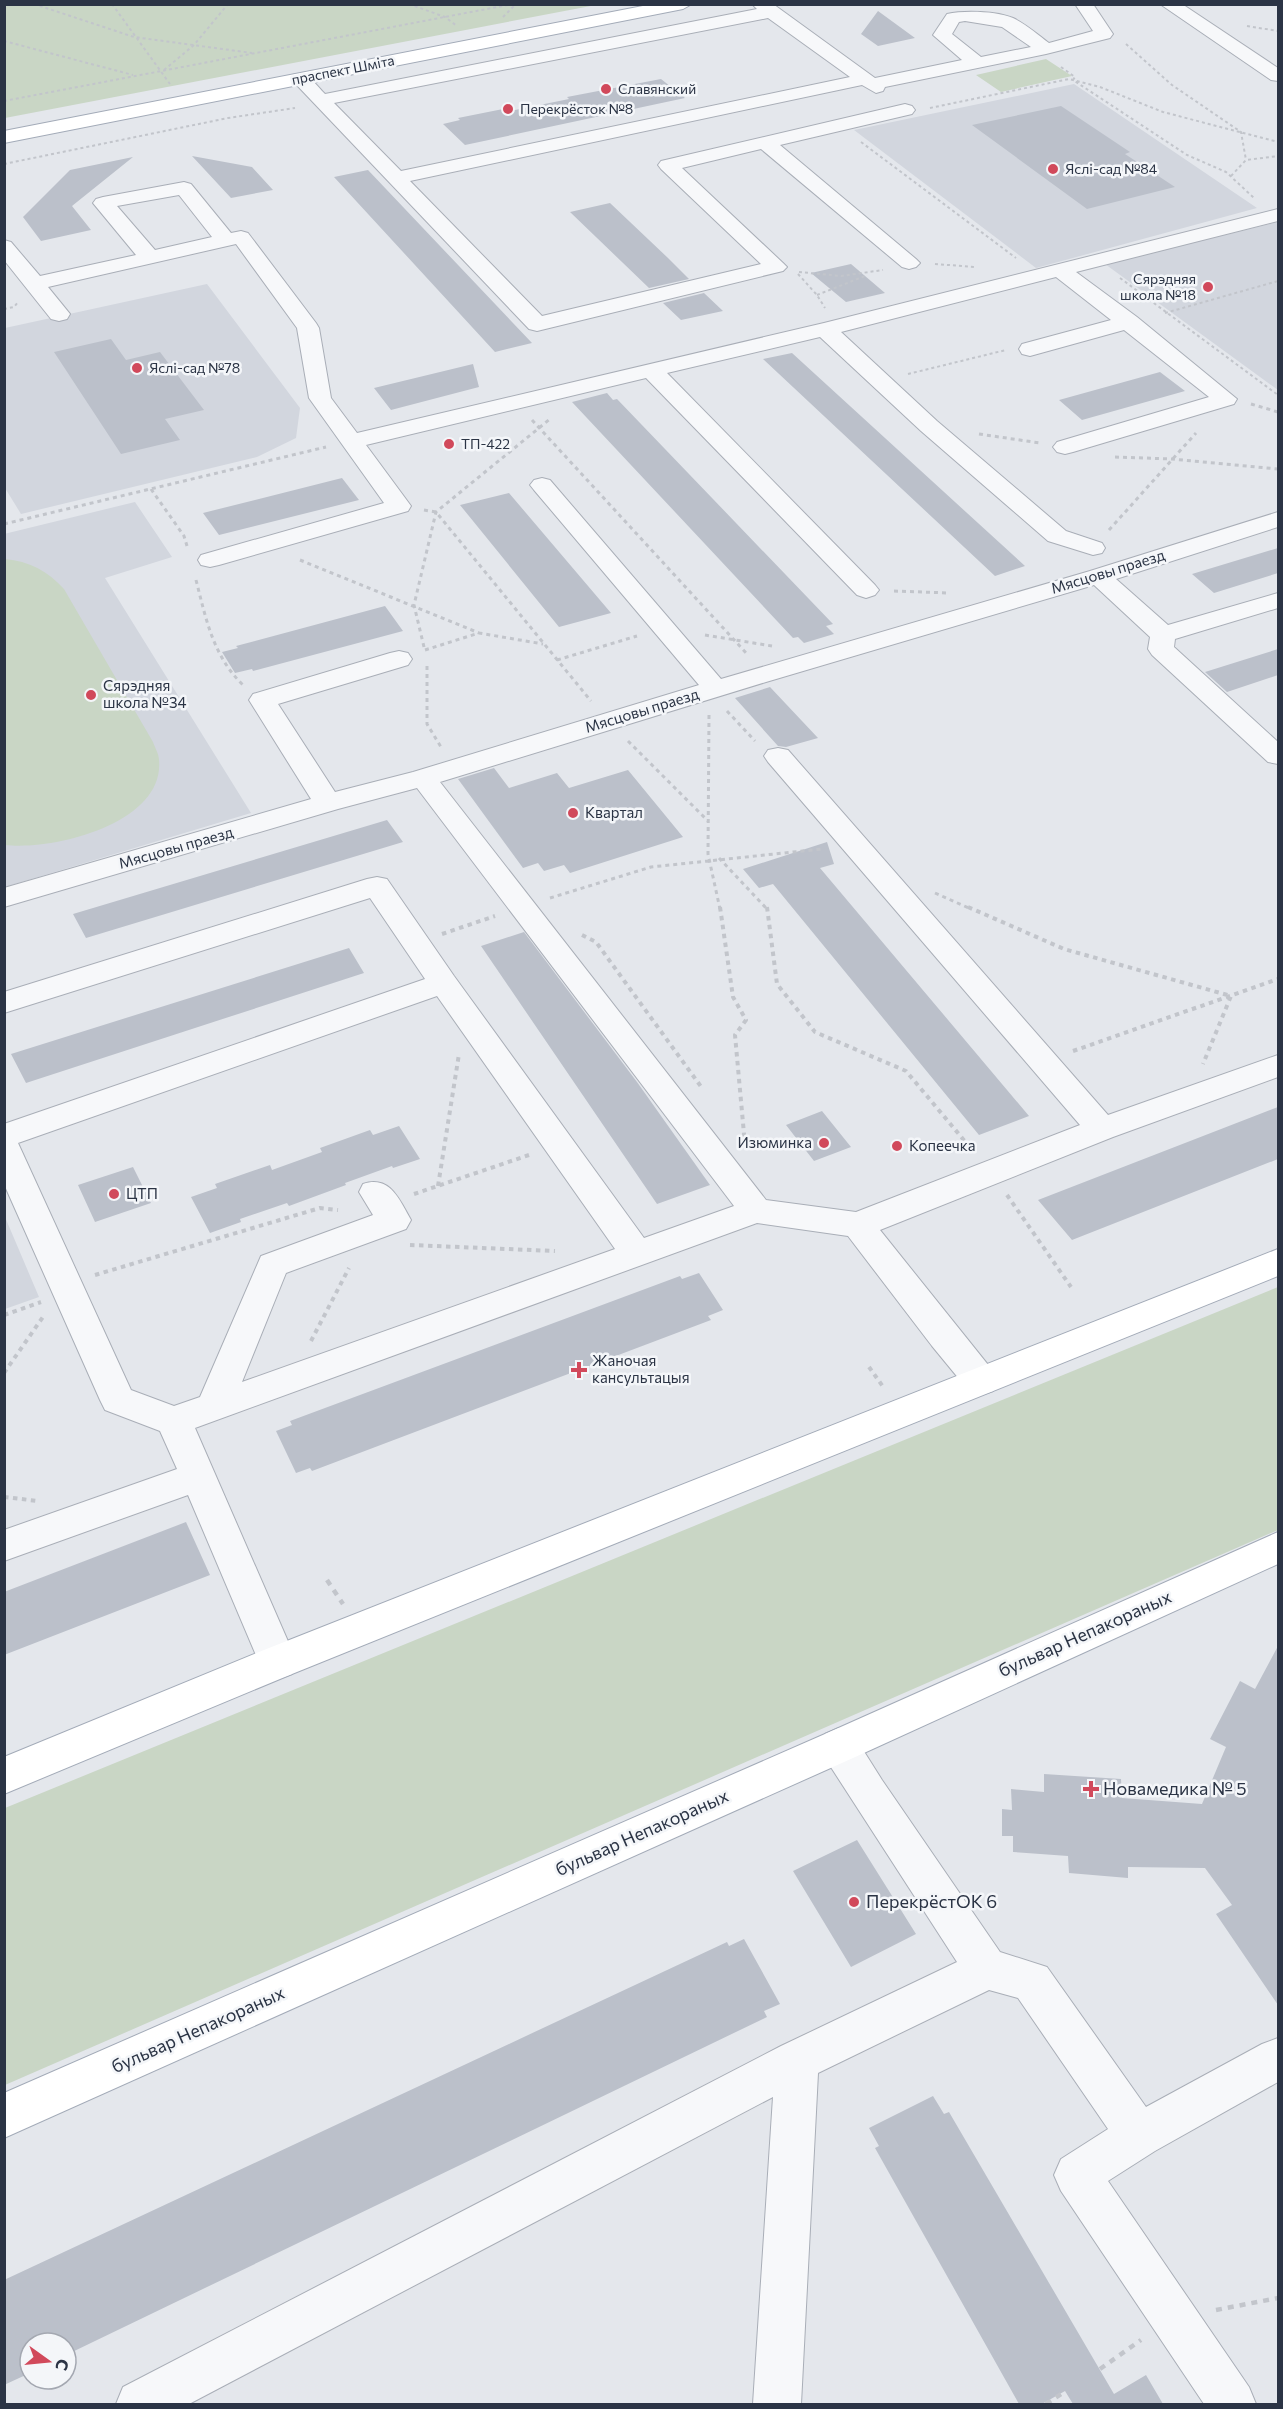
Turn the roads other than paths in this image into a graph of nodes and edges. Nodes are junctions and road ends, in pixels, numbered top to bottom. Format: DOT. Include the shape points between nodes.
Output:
graph roads {
  1 [pos="682,4"];
  2 [pos="1084,4"];
  3 [pos="1204,7"];
  4 [pos="766,8"];
  5 [pos="1175,8"];
  6 [pos="1042,50"];
  7 [pos="977,63"];
  8 [pos="1278,76"];
  9 [pos="300,79"];
  10 [pos="870,82"];
  11 [pos="321,100"];
  12 [pos="4,137"];
  13 [pos="766,143"];
  14 [pos="398,178"];
  15 [pos="1276,216"];
  16 [pos="226,241"];
  17 [pos="4,246"];
  18 [pos="150,258"];
  19 [pos="909,263"];
  20 [pos="1048,272"];
  21 [pos="34,284"];
  22 [pos="59,314"];
  23 [pos="1129,322"];
  24 [pos="830,328"];
  25 [pos="1030,349"];
  26 [pos="651,370"];
  27 [pos="353,441"];
  28 [pos="1065,447"];
  29 [pos="542,485"];
  30 [pos="1278,519"];
  31 [pos="1093,548"];
  32 [pos="203,570"];
  33 [pos="1099,576"];
  34 [pos="866,590"];
  35 [pos="1278,600"];
  36 [pos="1163,635"];
  37 [pos="399,659"];
  38 [pos="712,689"];
  39 [pos="778,756"];
  40 [pos="1278,756"];
  41 [pos="423,778"];
  42 [pos="328,803"];
  43 [pos="4,898"];
  44 [pos="443,983"];
  45 [pos="4,1004"];
  46 [pos="1278,1065"];
  47 [pos="1102,1129"];
  48 [pos="4,1136"];
  49 [pos="4,1147"];
  50 [pos="380,1198"];
  51 [pos="756,1211"];
  52 [pos="858,1225"];
  53 [pos="637,1254"];
  54 [pos="1278,1262"];
  55 [pos="981,1381"];
  56 [pos="214,1406"];
  57 [pos="174,1421"];
  58 [pos="198,1476"];
  59 [pos="4,1546"];
  60 [pos="1278,1547"];
  61 [pos="278,1662"];
  62 [pos="839,1746"];
  63 [pos="4,1776"];
  64 [pos="987,1969"];
  65 [pos="1278,2059"];
  66 [pos="797,2061"];
  67 [pos="4,2116"];
  68 [pos="1139,2135"];
  69 [pos="140,2404"];
  70 [pos="777,2404"];
  71 [pos="1232,2404"];
  1 -- 9 [label="main road, праспект Шміта"];
  2 -- 6 [label="street" via="1104,34"];
  3 -- 5 [label="street"];
  4 -- 10 [label="street"];
  4 -- 11 [label="street"];
  5 -- 8 [label="street"];
  6 -- 7 [label="street"];
  6 -- 7 [label="street" via="1007,21 952,18 942,35"];
  7 -- 10 [label="street"];
  9 -- 11 [label="street"];
  9 -- 12 [label="main road, праспект Шміта"];
  10 -- 13 [label="street" via="905,110"];
  10 -- 14 [label="street"];
  11 -- 14 [label="street"];
  13 -- 14 [label="street" via="668,165 776,267 537,324"];
  13 -- 19 [label="street"];
  15 -- 20 [label="street"];
  16 -- 18 [label="street"];
  16 -- 18 [label="street" via="183,188 103,203"];
  16 -- 27 [label="street" via="241,237 308,328 320,398"];
  17 -- 21 [label="street"];
  18 -- 21 [label="street"];
  20 -- 23 [label="street"];
  20 -- 24 [label="street"];
  21 -- 22 [label="street"];
  23 -- 25 [label="street"];
  23 -- 28 [label="street" via="1226,399"];
  24 -- 26 [label="street"];
  24 -- 31 [label="street" via="880,381 1057,536"];
  26 -- 27 [label="street"];
  26 -- 34 [label="street"];
  27 -- 32 [label="street" via="399,506 279,541"];
  29 -- 38 [label="street"];
  30 -- 33 [label="street, Мясцовы праезд"];
  33 -- 36 [label="street"];
  33 -- 38 [label="street, Мясцовы праезд"];
  35 -- 36 [label="street"];
  36 -- 40 [label="street" via="1161,649 1261,724"];
  37 -- 42 [label="street" via="262,700"];
  38 -- 41 [label="street, Мясцовы праезд"];
  39 -- 47 [label="street"];
  41 -- 42 [label="street, Мясцовы праезд"];
  41 -- 51 [label="street"];
  42 -- 43 [label="street, Мясцовы праезд"];
  44 -- 45 [label="street" via="377,886"];
  44 -- 48 [label="street"];
  44 -- 53 [label="street"];
  46 -- 47 [label="street"];
  47 -- 52 [label="street"];
  49 -- 57 [label="street" via="61,1290 118,1400"];
  50 -- 56 [label="street" via="394,1220 273,1265"];
  51 -- 52 [label="street"];
  51 -- 53 [label="street"];
  52 -- 55 [label="street"];
  53 -- 56 [label="street"];
  54 -- 55 [label="main road"];
  55 -- 61 [label="main road"];
  56 -- 57 [label="street"];
  57 -- 58 [label="street"];
  58 -- 59 [label="street"];
  58 -- 61 [label="street"];
  60 -- 62 [label="main road, бульвар Непакораных"];
  61 -- 63 [label="main road"];
  62 -- 64 [label="street"];
  62 -- 67 [label="main road, бульвар Непакораных"];
  64 -- 66 [label="street"];
  64 -- 68 [label="street" via="1032,1981"];
  65 -- 68 [label="street"];
  66 -- 69 [label="street"];
  66 -- 70 [label="street"];
  68 -- 71 [label="street" via="1077,2175"];
}
